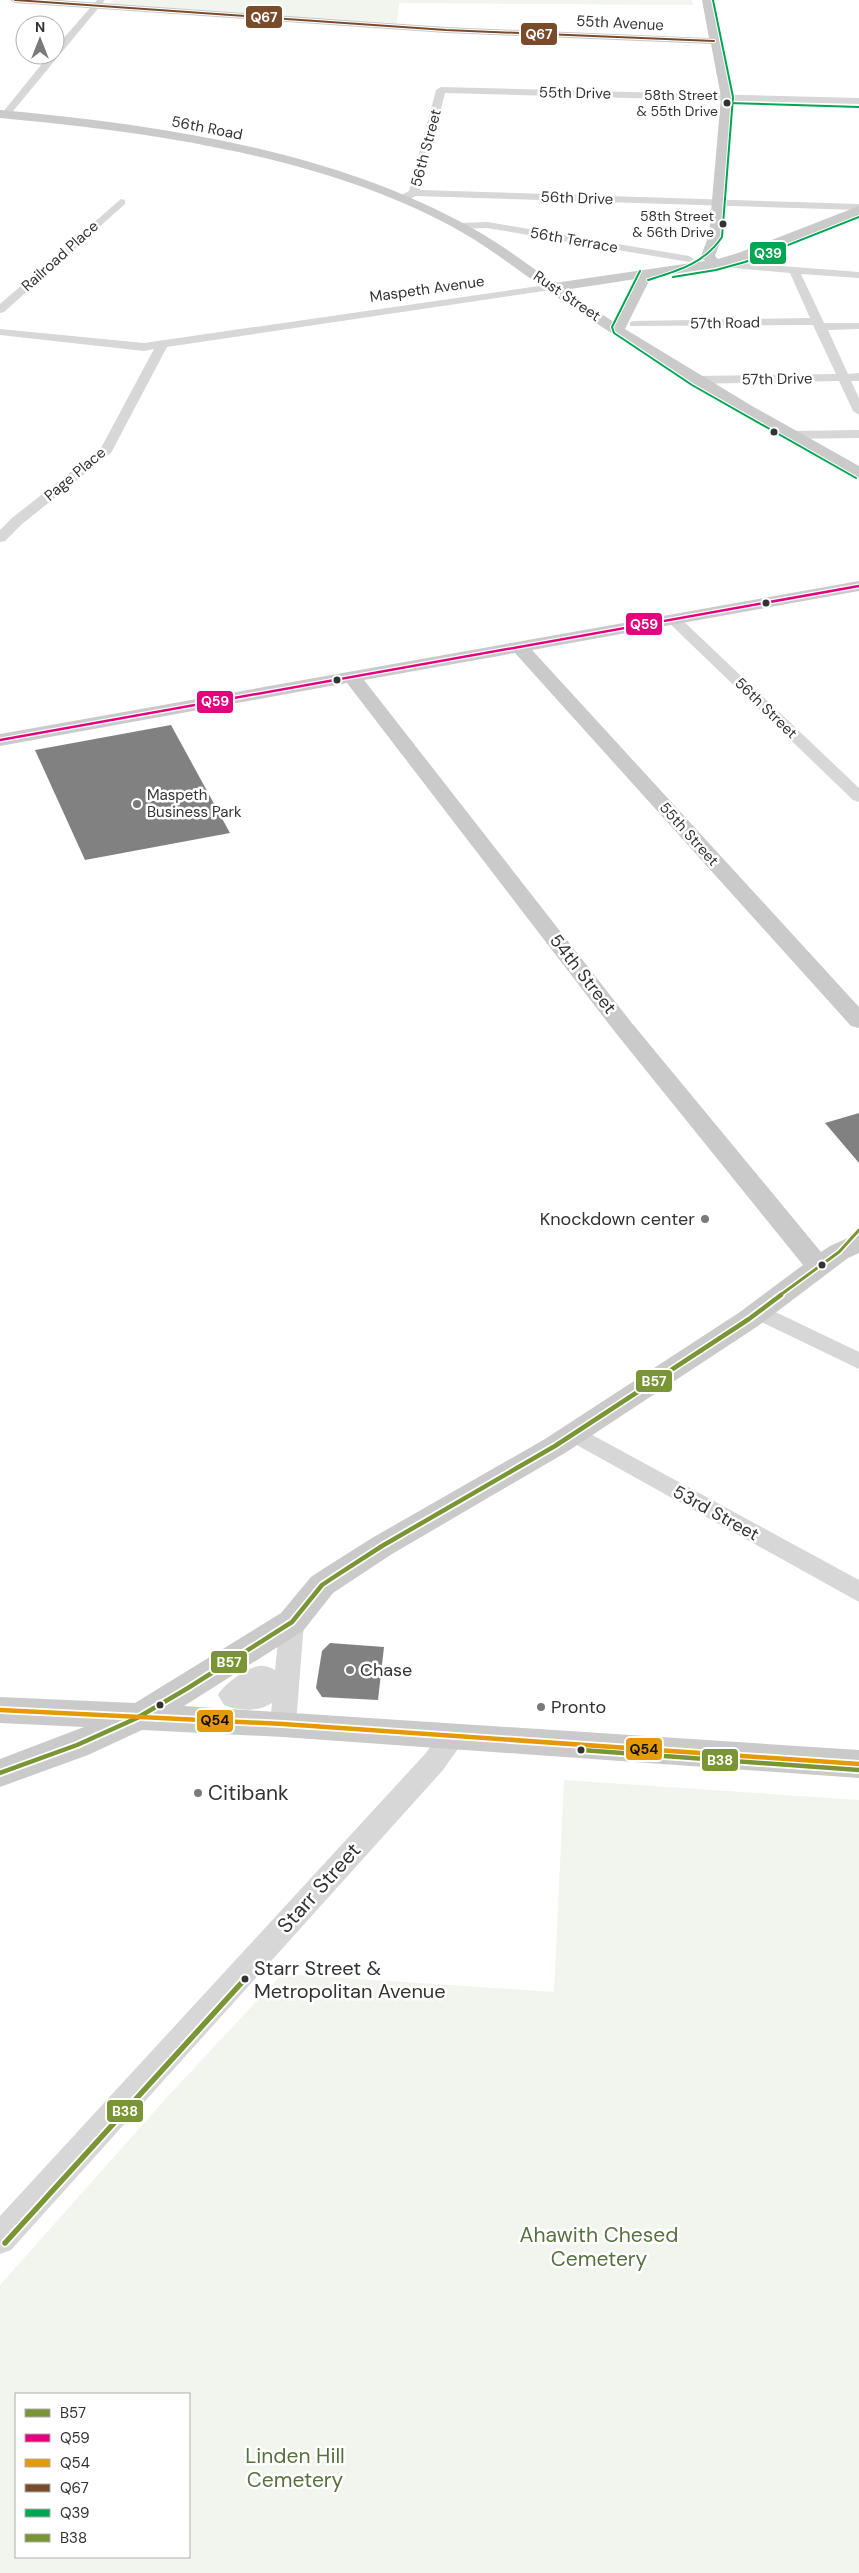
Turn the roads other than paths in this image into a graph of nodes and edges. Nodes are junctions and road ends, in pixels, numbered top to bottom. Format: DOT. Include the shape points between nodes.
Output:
graph roads {
  1 [pos="15,0"];
  2 [pos="707,0"];
  3 [pos="98,3"];
  4 [pos="714,42"];
  5 [pos="65,43"];
  6 [pos="46,65"];
  7 [pos="441,90"];
  8 [pos="727,97"];
  9 [pos="859,101"];
  10 [pos="3,114"];
  11 [pos="414,193"];
  12 [pos="402,199"];
  13 [pos="121,202"];
  14 [pos="717,203"];
  15 [pos="859,208"];
  16 [pos="459,226"];
  17 [pos="712,245"];
  18 [pos="689,259"];
  19 [pos="715,264"];
  20 [pos="795,272"];
  21 [pos="646,274"];
  22 [pos="859,275"];
  23 [pos="553,287"];
  24 [pos="631,305"];
  25 [pos="0,310"];
  26 [pos="634,324"];
  27 [pos="817,324"];
  28 [pos="859,326"];
  29 [pos="618,329"];
  30 [pos="0,332"];
  31 [pos="636,341"];
  32 [pos="163,344"];
  33 [pos="843,377"];
  34 [pos="859,377"];
  35 [pos="695,380"];
  36 [pos="859,411"];
  37 [pos="859,434"];
  38 [pos="789,435"];
  39 [pos="859,473"];
  40 [pos="0,538"];
  41 [pos="858,588"];
  42 [pos="673,619"];
  43 [pos="519,647"];
  44 [pos="352,677"];
  45 [pos="0,740"];
  46 [pos="859,797"];
  47 [pos="859,1021"];
  48 [pos="859,1230"];
  49 [pos="839,1254"];
  50 [pos="759,1312"];
  51 [pos="859,1361"];
  52 [pos="574,1433"];
  53 [pos="859,1592"];
  54 [pos="292,1622"];
  55 [pos="0,1710"];
  56 [pos="137,1718"];
  57 [pos="282,1724"];
  58 [pos="454,1736"];
  59 [pos="859,1764"];
  60 [pos="0,1773"];
  61 [pos="0,2239"];
  1 -- 3 [label="main road, 55th Avenue"];
  2 -- 4 [label="main road"];
  3 -- 4 [label="main road, 55th Avenue" via="446,30"];
  3 -- 5 [label="street"];
  4 -- 8 [label="main road"];
  6 -- 10 [label="street"];
  7 -- 8 [label="street, 55th Drive"];
  7 -- 11 [label="street, 56th Street"];
  8 -- 9 [label="street, 55th Drive"];
  8 -- 14 [label="main road"];
  10 -- 12 [label="main road, 56th Road" via="99,125 236,150 298,164"];
  11 -- 12 [label="street, 56th Street"];
  11 -- 14 [label="street, 56th Drive"];
  12 -- 16 [label="main road, Rust Street"];
  13 -- 25 [label="street, Railroad Place"];
  14 -- 15 [label="street, 56th Drive"];
  14 -- 17 [label="main road" via="716,235"];
  15 -- 19 [label="main road" via="743,256"];
  16 -- 18 [label="street, 56th Terrace" via="487,225"];
  16 -- 23 [label="main road, Rust Street"];
  17 -- 18 [label="main road"];
  17 -- 19 [label="main road" via="708,256"];
  18 -- 21 [label="main road"];
  19 -- 20 [label="street, Maspeth Avenue"];
  19 -- 21 [label="main road, Maspeth Avenue"];
  20 -- 22 [label="street, Maspeth Avenue"];
  20 -- 27 [label="street"];
  21 -- 23 [label="main road, Maspeth Avenue"];
  21 -- 24 [label="main road"];
  23 -- 29 [label="main road, Rust Street"];
  23 -- 32 [label="street, Maspeth Avenue"];
  24 -- 26 [label="main road"];
  24 -- 29 [label="main road"];
  26 -- 27 [label="street, 57th Road"];
  26 -- 31 [label="main road"];
  27 -- 28 [label="street, 57th Road"];
  27 -- 33 [label="street"];
  29 -- 31 [label="main road, Rust Street"];
  30 -- 32 [label="street, Maspeth Avenue" via="126,346"];
  31 -- 35 [label="main road, Rust Street"];
  32 -- 40 [label="street, Page Place" via="106,450"];
  33 -- 34 [label="street, 57th Drive"];
  33 -- 35 [label="street, 57th Drive"];
  33 -- 36 [label="street"];
  35 -- 38 [label="main road, Rust Street"];
  37 -- 38 [label="street"];
  38 -- 39 [label="main road, Rust Street"];
  41 -- 42 [label="main road"];
  42 -- 43 [label="main road"];
  42 -- 46 [label="street, 56th Street"];
  43 -- 44 [label="main road"];
  43 -- 47 [label="main road, 55th Street"];
  44 -- 45 [label="main road"];
  44 -- 49 [label="main road, 54th Street" via="624,1027"];
  48 -- 49 [label="main road"];
  49 -- 50 [label="main road"];
  50 -- 51 [label="street"];
  50 -- 52 [label="main road"];
  52 -- 53 [label="street, 53rd Street"];
  52 -- 54 [label="main road" via="334,1576 322,1585"];
  54 -- 56 [label="main road"];
  54 -- 57 [label="street"];
  55 -- 56 [label="main road"];
  56 -- 57 [label="main road"];
  56 -- 60 [label="main road" via="77,1745"];
  57 -- 58 [label="main road"];
  58 -- 59 [label="main road"];
  58 -- 61 [label="street, Starr Street" via="428,1769"];
}
